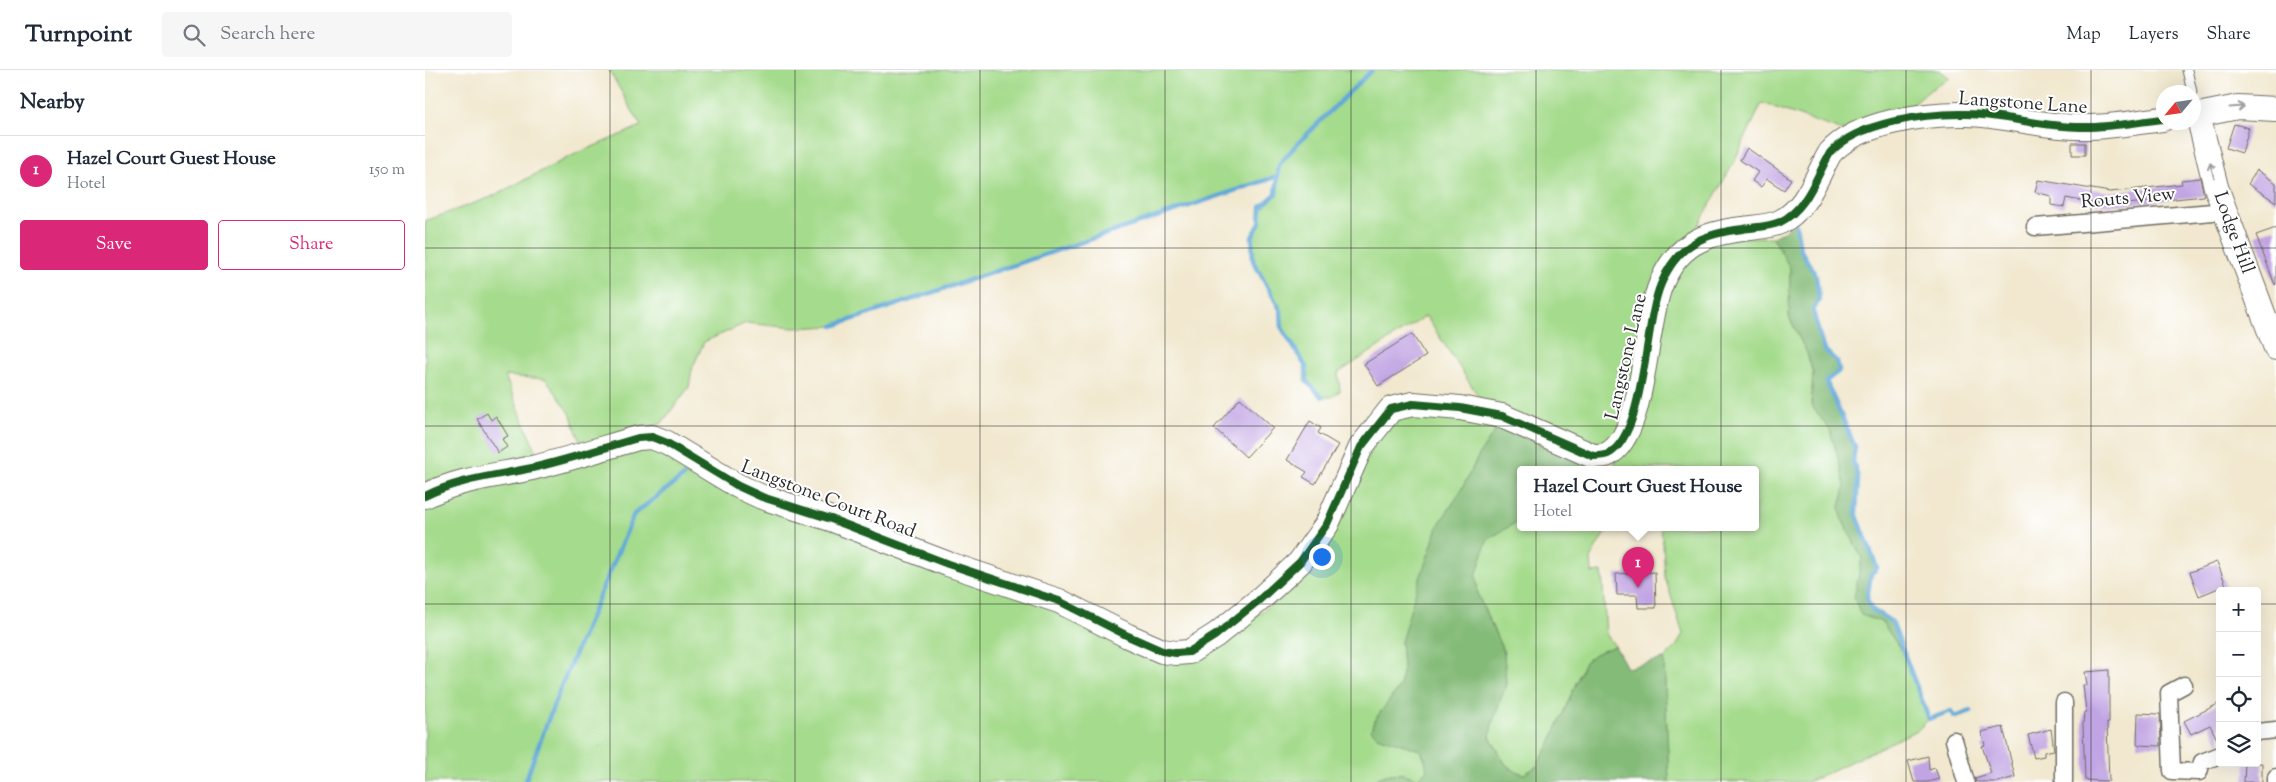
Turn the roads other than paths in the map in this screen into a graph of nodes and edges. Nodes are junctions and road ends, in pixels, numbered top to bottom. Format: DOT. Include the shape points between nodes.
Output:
graph roads {
  1 [pos="2187,70"];
  2 [pos="2190,85"];
  3 [pos="2276,109"];
  4 [pos="2201,111"];
  5 [pos="2156,120"];
  6 [pos="2201,129"];
  7 [pos="2225,211"];
  8 [pos="2035,227"];
  9 [pos="2276,348"];
  10 [pos="425,496"];
  11 [pos="1189,652"];
  12 [pos="2184,686"];
  13 [pos="2064,702"];
  14 [pos="2276,730"];
  15 [pos="2261,732"];
  16 [pos="1954,740"];
  17 [pos="2216,757"];
  18 [pos="2276,777"];
  19 [pos="1966,782"];
  20 [pos="2064,782"];
  21 [pos="2276,782"];
  1 -- 2 [label="lane"];
  4 -- 3 [label="street, one-way" via="2238,106"];
  5 -- 11 [label="street, Langstone Lane" via="2082,127 1958,115 1898,122 1850,137 1831,153 1799,208 1780,222 1701,238 1671,264 1660,285 1629,428 1619,445 1607,455 1593,456 1502,416 1413,404 1391,409 1361,447 1327,524 1300,562 1216,635"];
  7 -- 6 [label="street, Lodge Hill, one-way"];
  7 -- 8 [label="street, Routs View"];
  7 -- 9 [label="street, Lodge Hill"];
  10 -- 11 [label="street, Langstone Court Road" via="442,487 468,480 533,468 638,438 652,437 761,497 839,521 948,564 1059,601 1162,651"];
  12 -- 17 [label="street" via="2169,693 2172,771 2199,772 2202,762"];
  13 -- 20 [label="street"];
  14 -- 15 [label="street"];
  16 -- 19 [label="street"];
  18 -- 21 [label="street"];
}
